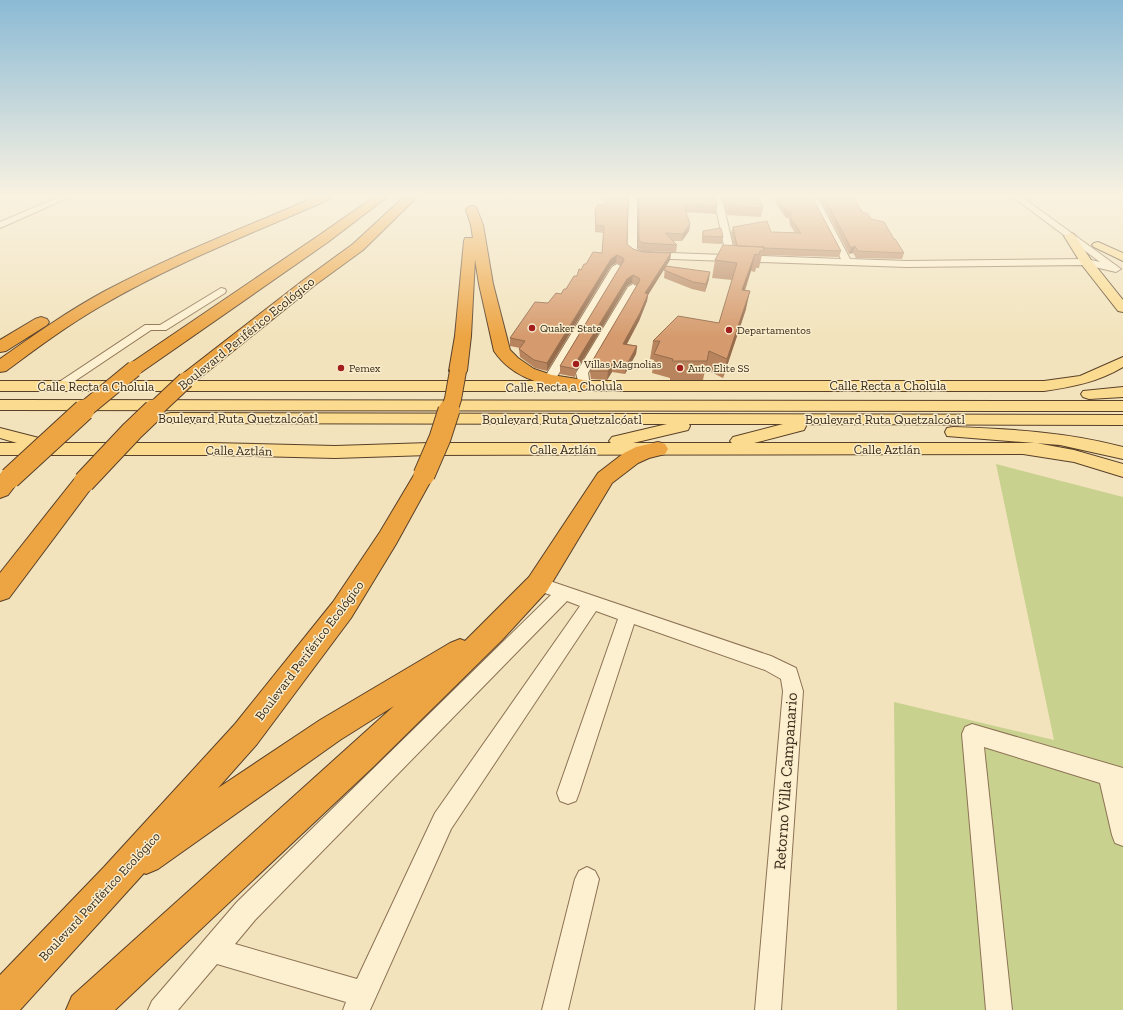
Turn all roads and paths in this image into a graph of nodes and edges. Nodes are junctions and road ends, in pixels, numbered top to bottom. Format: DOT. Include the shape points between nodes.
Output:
graph roads {
  1 [pos="201,244"];
  2 [pos="218,244"];
  3 [pos="316,244"];
  4 [pos="361,244"];
  5 [pos="470,244"];
  6 [pos="480,244"];
  7 [pos="632,244"];
  8 [pos="728,244"];
  9 [pos="838,244"];
  10 [pos="1075,244"];
  11 [pos="1082,244"];
  12 [pos="1096,244"];
  13 [pos="1097,244"];
  14 [pos="1123,257"];
  15 [pos="731,258"];
  16 [pos="848,262"];
  17 [pos="1086,262"];
  18 [pos="617,267"];
  19 [pos="1121,270"];
  20 [pos="633,287"];
  21 [pos="220,291"];
  22 [pos="1123,308"];
  23 [pos="0,347"];
  24 [pos="1123,361"];
  25 [pos="0,367"];
  26 [pos="549,380"];
  27 [pos="584,385"];
  28 [pos="0,386"];
  29 [pos="60,386"];
  30 [pos="476,388"];
  31 [pos="1123,392"];
  32 [pos="0,405"];
  33 [pos="540,405"];
  34 [pos="749,405"];
  35 [pos="913,406"];
  36 [pos="1123,406"];
  37 [pos="0,418"];
  38 [pos="712,419"];
  39 [pos="825,419"];
  40 [pos="851,419"];
  41 [pos="1123,420"];
  42 [pos="0,433"];
  43 [pos="712,448"];
  44 [pos="0,449"];
  45 [pos="57,449"];
  46 [pos="588,449"];
  47 [pos="658,449"];
  48 [pos="1123,453"];
  49 [pos="1123,471"];
  50 [pos="5,484"];
  51 [pos="538,584"];
  52 [pos="0,591"];
  53 [pos="564,593"];
  54 [pos="592,603"];
  55 [pos="628,615"];
  56 [pos="493,632"];
  57 [pos="1116,776"];
  58 [pos="568,793"];
  59 [pos="1123,835"];
  60 [pos="116,879"];
  61 [pos="587,879"];
  62 [pos="213,950"];
  63 [pos="360,1002"];
  64 [pos="0,1003"];
  65 [pos="86,1010"];
  66 [pos="162,1010"];
  67 [pos="555,1010"];
  68 [pos="768,1010"];
  69 [pos="999,1010"];
  1 -- 23 [label="highway" via="134,270 74,302"];
  2 -- 25 [label="highway" via="112,294 59,326"];
  3 -- 50 [label="highway, Boulevard Periférico Ecológico, bridge" via="134,370 76,417"];
  4 -- 52 [label="highway, Boulevard Periférico Ecológico, bridge" via="186,380 132,431 84,482"];
  5 -- 60 [label="highway, Boulevard Periférico Ecológico, bridge" via="463,336 453,399 424,475 388,538 337,616 246,734"];
  6 -- 26 [label="highway" via="499,345 506,356 519,367"];
  7 -- 15 [label="street" via="632,250 636,253"];
  8 -- 15 [label="street"];
  9 -- 16 [label="street"];
  10 -- 17 [label="main road"];
  11 -- 19 [label="street"];
  12 -- 19 [label="street"];
  13 -- 14 [label="main road"];
  15 -- 16 [label="street"];
  16 -- 17 [label="street"];
  17 -- 19 [label="street"];
  17 -- 22 [label="main road"];
  18 -- 26 [label="street"];
  20 -- 27 [label="street" via="582,373"];
  21 -- 29 [label="street" via="162,328 149,327"];
  24 -- 27 [label="main road, Calle Recta a Cholula" via="1096,376 1076,382 1044,386"];
  26 -- 27 [label="highway"];
  27 -- 30 [label="main road, Calle Recta a Cholula"];
  27 -- 34 [label="main road"];
  28 -- 29 [label="main road, Calle Recta a Cholula"];
  29 -- 30 [label="main road, Calle Recta a Cholula"];
  30 -- 33 [label="main road"];
  31 -- 35 [label="main road" via="977,397"];
  32 -- 33 [label="main road, Calle Recta a Cholula"];
  33 -- 34 [label="main road, Calle Recta a Cholula"];
  34 -- 35 [label="main road, Calle Recta a Cholula"];
  35 -- 36 [label="main road, Calle Recta a Cholula"];
  37 -- 38 [label="main road, Boulevard Ruta Quetzalcóatl"];
  38 -- 39 [label="main road, Boulevard Ruta Quetzalcóatl"];
  38 -- 46 [label="main road"];
  39 -- 40 [label="main road, Boulevard Ruta Quetzalcóatl"];
  39 -- 43 [label="main road"];
  40 -- 41 [label="main road, Boulevard Ruta Quetzalcóatl"];
  40 -- 48 [label="main road" via="910,429 1030,435 1072,441"];
  42 -- 45 [label="main road"];
  43 -- 47 [label="main road, Calle Aztlán"];
  43 -- 49 [label="main road, Calle Aztlán" via="1030,449 1083,458"];
  44 -- 45 [label="main road, Calle Aztlán"];
  45 -- 46 [label="main road, Calle Aztlán" via="335,452"];
  46 -- 47 [label="main road, Calle Aztlán"];
  47 -- 51 [label="highway" via="631,458 605,478"];
  51 -- 53 [label="street, Retorno Villa Campanario"];
  51 -- 56 [label="highway"];
  53 -- 54 [label="street, Retorno Villa Campanario"];
  53 -- 62 [label="street" via="252,906"];
  54 -- 55 [label="street, Retorno Villa Campanario"];
  54 -- 63 [label="street" via="443,821"];
  55 -- 58 [label="street"];
  55 -- 68 [label="street, Retorno Villa Campanario" via="771,664 789,674 793,691"];
  56 -- 60 [label="highway" via="330,730"];
  56 -- 65 [label="highway"];
  57 -- 59 [label="street"];
  57 -- 69 [label="street" via="972,734"];
  60 -- 64 [label="highway, Boulevard Periférico Ecológico"];
  61 -- 67 [label="street"];
  62 -- 63 [label="street"];
  62 -- 66 [label="street"];
}
